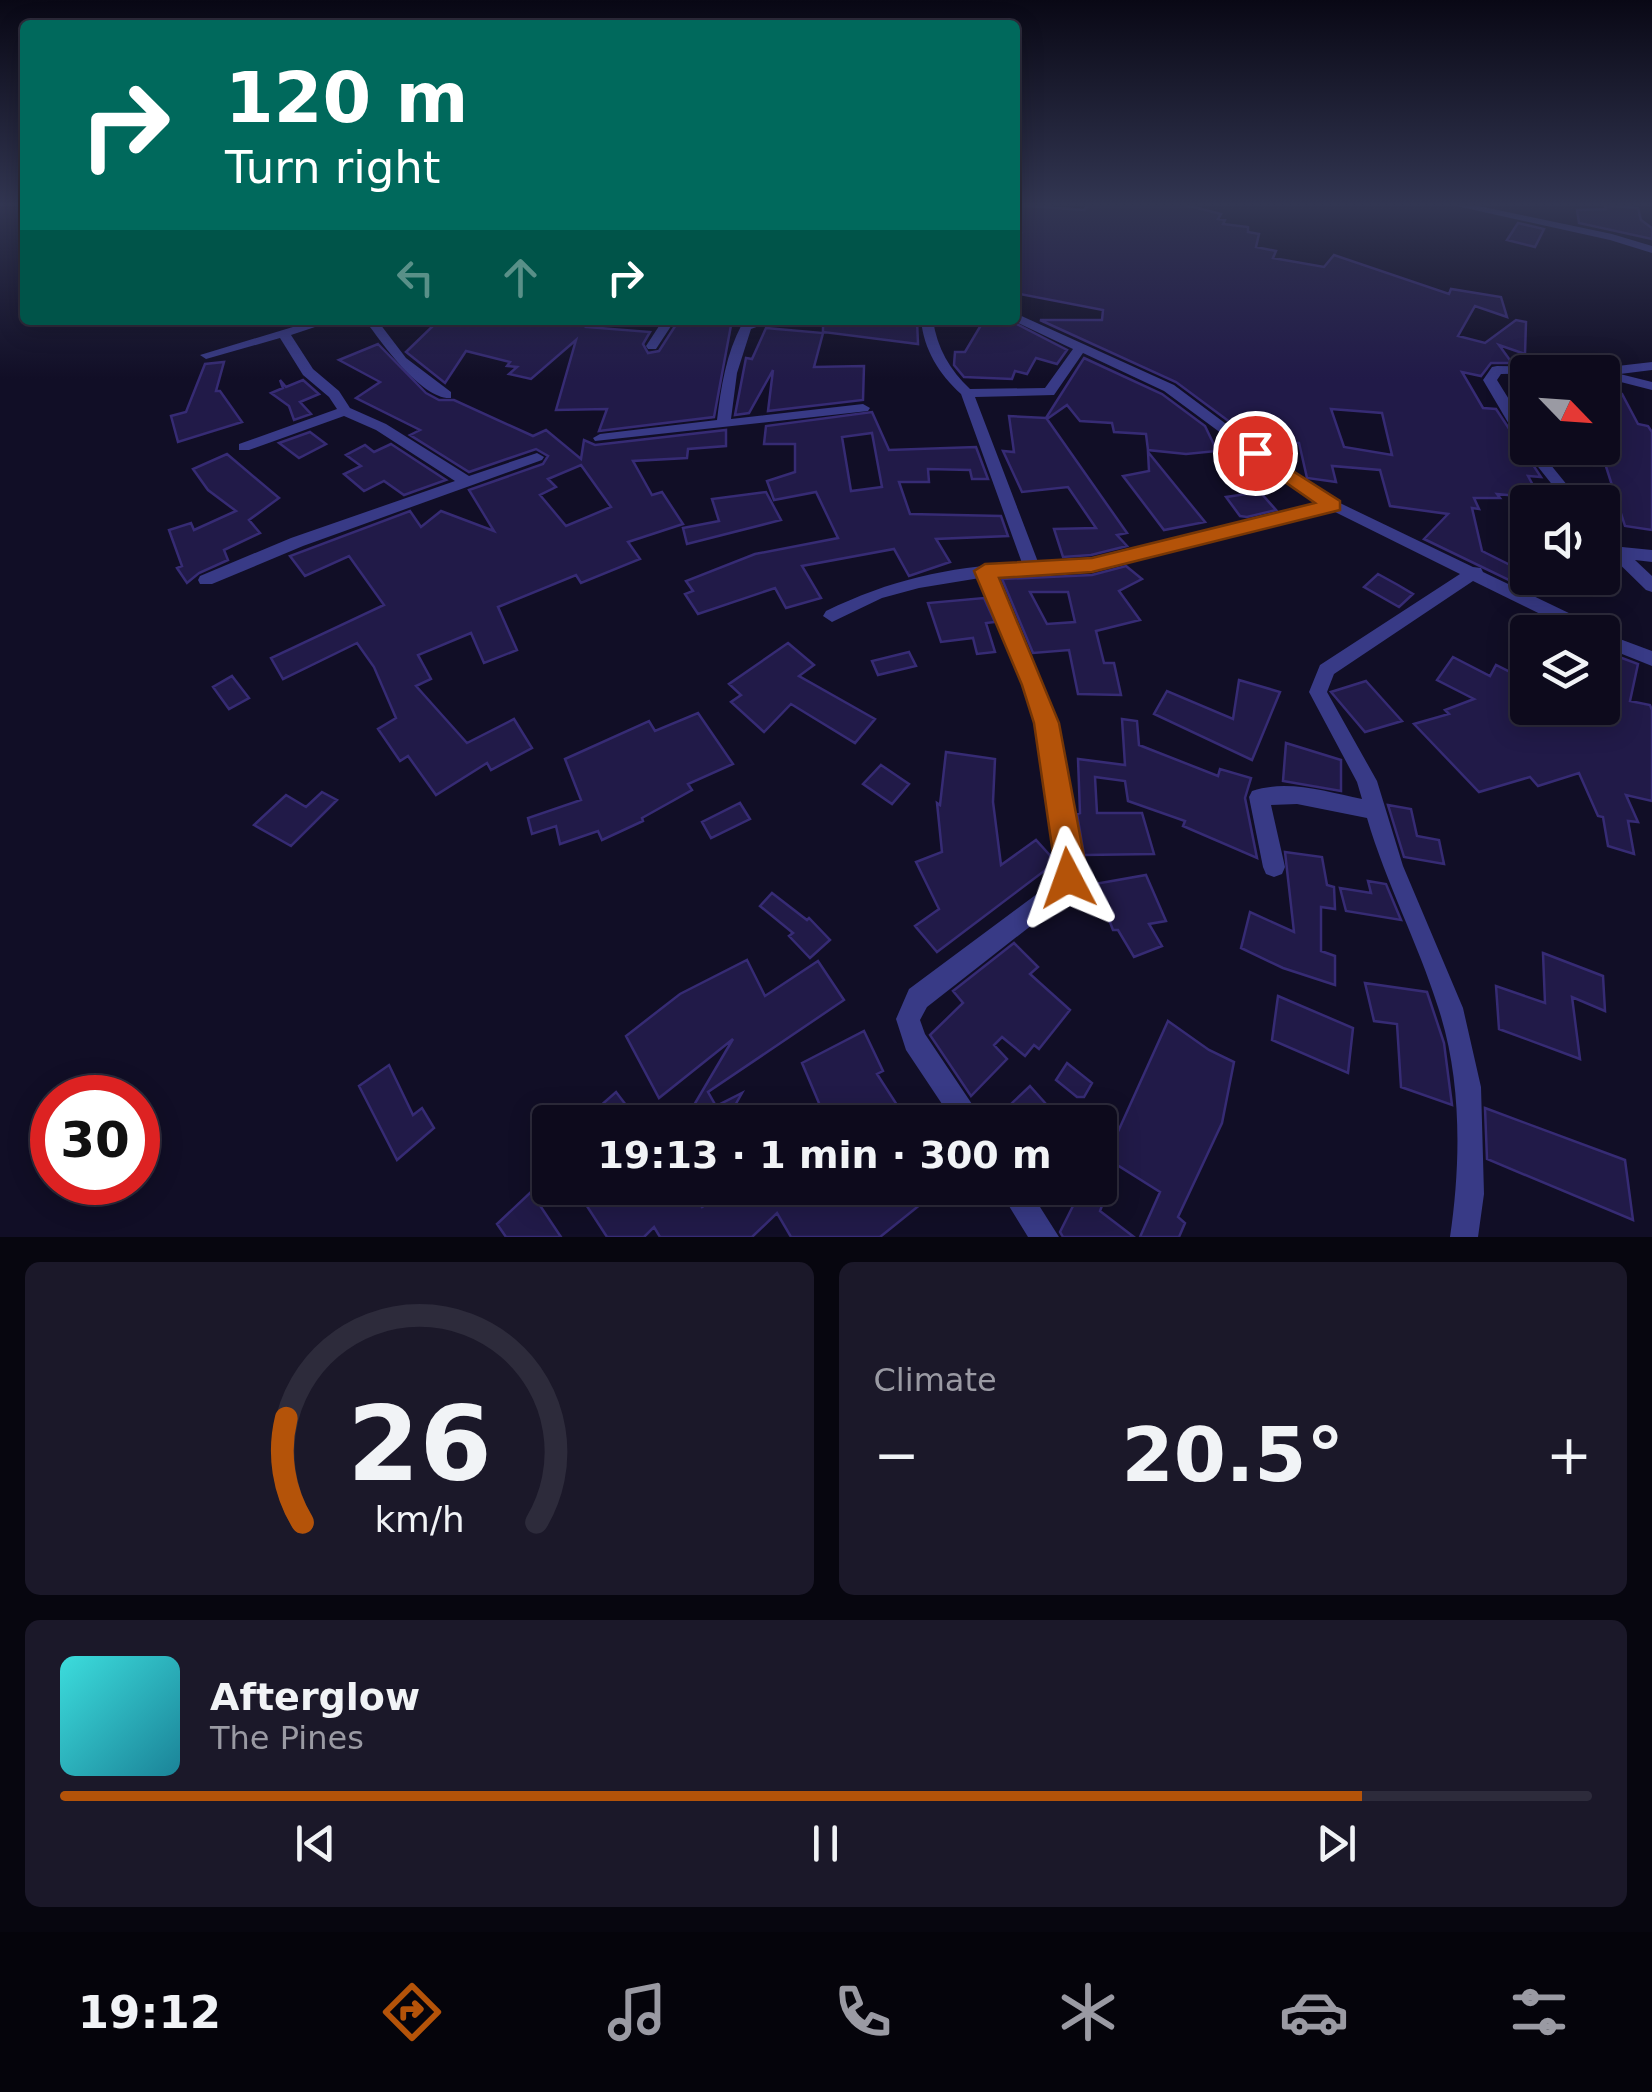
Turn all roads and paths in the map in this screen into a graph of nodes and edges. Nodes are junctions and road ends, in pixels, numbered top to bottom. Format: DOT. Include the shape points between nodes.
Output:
graph roads {
  1 [pos="1020,320"];
  2 [pos="310,325"];
  3 [pos="375,325"];
  4 [pos="666,325"];
  5 [pos="745,325"];
  6 [pos="928,325"];
  7 [pos="283,332"];
  8 [pos="652,346"];
  9 [pos="1078,350"];
  10 [pos="206,355"];
  11 [pos="1652,366"];
  12 [pos="1510,370"];
  13 [pos="1620,370"];
  14 [pos="1620,378"];
  15 [pos="1652,386"];
  16 [pos="967,393"];
  17 [pos="446,396"];
  18 [pos="864,408"];
  19 [pos="345,411"];
  20 [pos="1510,413"];
  21 [pos="724,422"];
  22 [pos="600,438"];
  23 [pos="244,446"];
  24 [pos="537,457"];
  25 [pos="1545,465"];
  26 [pos="465,480"];
  27 [pos="1561,485"];
  28 [pos="1332,506"];
  29 [pos="1620,553"];
  30 [pos="1652,556"];
  31 [pos="1620,557"];
  32 [pos="1032,567"];
  33 [pos="985,571"];
  34 [pos="1475,572"];
  35 [pos="206,580"];
  36 [pos="1652,586"];
  37 [pos="1559,615"];
  38 [pos="832,616"];
  39 [pos="1620,646"];
  40 [pos="1652,659"];
  41 [pos="1376,811"];
  42 [pos="1274,866"];
  43 [pos="958,1105"];
  44 [pos="1024,1205"];
  45 [pos="1046,1237"];
  46 [pos="1464,1237"];
  1 -- 9 [label="street" via="1064,337"];
  2 -- 7 [label="street"];
  3 -- 17 [label="street" via="400,361"];
  4 -- 8 [label="street"];
  5 -- 21 [label="street" via="728,371"];
  6 -- 16 [label="street" via="947,374"];
  7 -- 10 [label="street"];
  7 -- 19 [label="street" via="308,372"];
  9 -- 16 [label="street" via="1049,392"];
  9 -- 28 [label="street" via="1169,388"];
  11 -- 13 [label="street"];
  12 -- 20 [label="street" via="1497,370 1490,380"];
  14 -- 15 [label="street"];
  16 -- 32 [label="street"];
  18 -- 21 [label="street"];
  19 -- 23 [label="street"];
  19 -- 26 [label="street"];
  21 -- 22 [label="street"];
  24 -- 26 [label="street"];
  25 -- 27 [label="street"];
  26 -- 35 [label="street"];
  28 -- 32 [label="street" via="1092,565"];
  28 -- 34 [label="street"];
  29 -- 30 [label="street"];
  31 -- 36 [label="street"];
  32 -- 33 [label="street"];
  33 -- 38 [label="street" via="896,588"];
  33 -- 43 [label="street" via="1046,723 1071,862 1060,889 918,998 908,1018"];
  34 -- 37 [label="street"];
  34 -- 41 [label="street" via="1326,670 1318,692 1367,781"];
  39 -- 40 [label="street"];
  41 -- 42 [label="street" via="1297,795 1260,798"];
  41 -- 46 [label="street" via="1451,1008 1468,1087"];
  44 -- 45 [label="street"];
}
